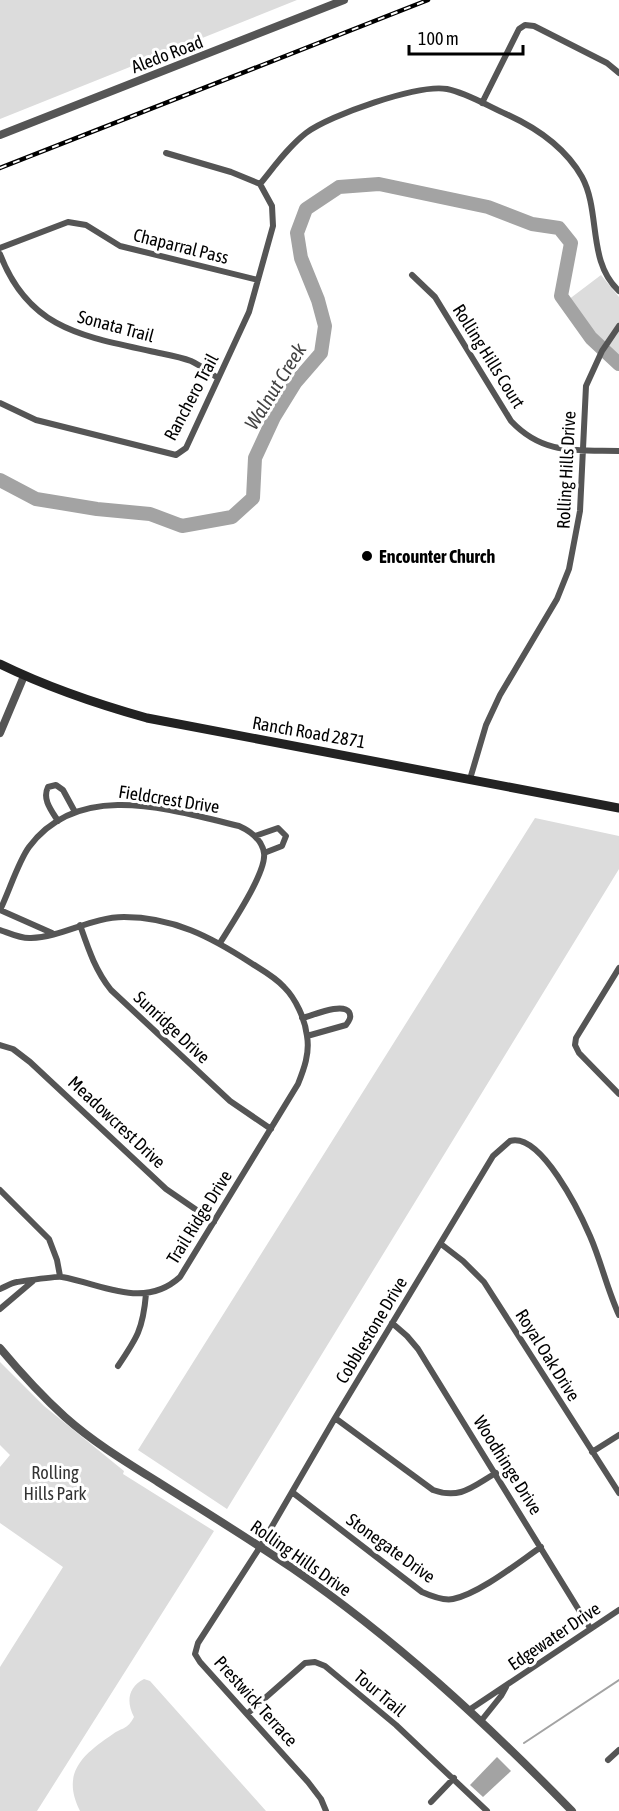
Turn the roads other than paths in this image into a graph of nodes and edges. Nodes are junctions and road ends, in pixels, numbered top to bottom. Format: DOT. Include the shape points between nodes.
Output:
graph roads {
  1 [pos="344,0"];
  2 [pos="619,73"];
  3 [pos="482,103"];
  4 [pos="0,135"];
  5 [pos="166,153"];
  6 [pos="260,184"];
  7 [pos="0,248"];
  8 [pos="0,254"];
  9 [pos="412,275"];
  10 [pos="258,280"];
  11 [pos="619,291"];
  12 [pos="617,329"];
  13 [pos="218,378"];
  14 [pos="0,403"];
  15 [pos="582,450"];
  16 [pos="619,451"];
  17 [pos="0,664"];
  18 [pos="24,676"];
  19 [pos="0,733"];
  20 [pos="470,780"];
  21 [pos="619,808"];
  22 [pos="75,812"];
  23 [pos="58,821"];
  24 [pos="255,836"];
  25 [pos="264,853"];
  26 [pos="0,910"];
  27 [pos="80,925"];
  28 [pos="0,930"];
  29 [pos="53,933"];
  30 [pos="220,943"];
  31 [pos="619,968"];
  32 [pos="302,1018"];
  33 [pos="308,1036"];
  34 [pos="0,1045"];
  35 [pos="619,1094"];
  36 [pos="272,1129"];
  37 [pos="0,1190"];
  38 [pos="214,1222"];
  39 [pos="441,1244"];
  40 [pos="60,1276"];
  41 [pos="33,1281"];
  42 [pos="0,1289"];
  43 [pos="147,1294"];
  44 [pos="0,1309"];
  45 [pos="619,1315"];
  46 [pos="392,1323"];
  47 [pos="0,1348"];
  48 [pos="118,1366"];
  49 [pos="335,1418"];
  50 [pos="619,1435"];
  51 [pos="592,1452"];
  52 [pos="496,1473"];
  53 [pos="292,1492"];
  54 [pos="619,1493"];
  55 [pos="260,1547"];
  56 [pos="541,1547"];
  57 [pos="619,1610"];
  58 [pos="591,1628"];
  59 [pos="506,1686"];
  60 [pos="469,1710"];
  61 [pos="247,1714"];
  62 [pos="481,1721"];
  63 [pos="619,1750"];
  64 [pos="609,1760"];
  65 [pos="454,1778"];
  66 [pos="431,1802"];
  67 [pos="326,1811"];
  68 [pos="488,1811"];
  69 [pos="572,1811"];
  1 -- 4 [label="street, Aledo Road"];
  2 -- 3 [label="street" via="608,63 525,25 519,29"];
  3 -- 6 [label="street" via="447,89 396,95 305,134"];
  3 -- 11 [label="street" via="523,122 556,143 568,157 590,199 602,268"];
  5 -- 6 [label="street"];
  6 -- 10 [label="street, Ranchero Trail" via="272,206 273,226"];
  7 -- 10 [label="street, Chaparral Pass" via="68,222 86,225 120,246"];
  8 -- 13 [label="street, Sonata Trail" via="23,297 47,319 75,333 192,362"];
  9 -- 15 [label="street, Rolling Hills Court" via="435,297 511,421 543,445"];
  10 -- 13 [label="street, Ranchero Trail" via="249,312"];
  12 -- 15 [label="street, Rolling Hills Drive" via="586,386"];
  13 -- 14 [label="street, Ranchero Trail" via="186,448 176,455 36,420"];
  15 -- 16 [label="street, Rolling Hills Court"];
  15 -- 20 [label="street, Rolling Hills Drive" via="580,511 569,569 557,599 500,695 486,725"];
  17 -- 18 [label="main road, Ranch Road 2871"];
  18 -- 19 [label="street"];
  18 -- 20 [label="main road, Ranch Road 2871" via="147,718"];
  20 -- 21 [label="main road, Ranch Road 2871"];
  22 -- 23 [label="street, Fieldcrest Drive"];
  22 -- 23 [label="street" via="63,790 56,785 48,787 45,798"];
  22 -- 24 [label="street, Fieldcrest Drive" via="112,804 134,805 239,826"];
  23 -- 26 [label="street, Fieldcrest Drive" via="28,848"];
  24 -- 25 [label="street"];
  24 -- 25 [label="street" via="278,828 286,836 282,846"];
  25 -- 30 [label="street" via="258,879"];
  26 -- 29 [label="street"];
  27 -- 29 [label="street, Trail Ridge Drive"];
  27 -- 30 [label="street, Trail Ridge Drive" via="121,917 148,918 192,929"];
  27 -- 36 [label="street, Sunridge Drive" via="100,977 111,990 230,1101"];
  28 -- 29 [label="street, Trail Ridge Drive" via="28,938"];
  30 -- 32 [label="street, Trail Ridge Drive" via="284,986"];
  31 -- 35 [label="street" via="574,1045"];
  32 -- 33 [label="street, Trail Ridge Drive"];
  32 -- 33 [label="street" via="338,1007 349,1013 346,1025"];
  33 -- 36 [label="street, Trail Ridge Drive" via="308,1056 298,1084"];
  34 -- 38 [label="street, Meadowcrest Drive" via="30,1062 166,1189"];
  36 -- 38 [label="street, Trail Ridge Drive"];
  37 -- 40 [label="street" via="49,1239"];
  38 -- 43 [label="street, Trail Ridge Drive" via="180,1277"];
  39 -- 45 [label="street, Cobblestone Drive" via="493,1156 517,1139 541,1155 568,1192 590,1235"];
  39 -- 46 [label="street, Cobblestone Drive"];
  39 -- 51 [label="street, Royal Oak Drive" via="484,1282"];
  40 -- 41 [label="street, Trail Ridge Drive"];
  40 -- 43 [label="street, Trail Ridge Drive" via="116,1292"];
  41 -- 42 [label="street, Trail Ridge Drive" via="15,1282"];
  41 -- 44 [label="street, Trail Ridge Drive"];
  43 -- 48 [label="street" via="139,1335"];
  46 -- 49 [label="street, Cobblestone Drive"];
  46 -- 52 [label="street, Woodhinge Drive" via="418,1349"];
  47 -- 55 [label="street, Rolling Hills Drive" via="36,1389 80,1429"];
  49 -- 52 [label="street" via="433,1490 444,1494 459,1494"];
  49 -- 53 [label="street, Cobblestone Drive"];
  50 -- 51 [label="street"];
  51 -- 54 [label="street, Royal Oak Drive"];
  52 -- 56 [label="street, Woodhinge Drive"];
  53 -- 55 [label="street, Cobblestone Drive"];
  53 -- 56 [label="street, Stonegate Drive" via="422,1592 445,1599 472,1592"];
  55 -- 60 [label="street, Rolling Hills Drive" via="389,1639"];
  55 -- 61 [label="street, Prestwick Terrace" via="198,1643 195,1654"];
  56 -- 58 [label="street, Woodhinge Drive"];
  57 -- 58 [label="street, Edgewater Drive"];
  58 -- 59 [label="street, Edgewater Drive"];
  59 -- 60 [label="street, Edgewater Drive"];
  59 -- 62 [label="street, Edgewater Drive"];
  60 -- 62 [label="street, Rolling Hills Drive"];
  61 -- 65 [label="street, Tour Trail" via="304,1663 315,1662 396,1725"];
  61 -- 67 [label="street, Prestwick Terrace" via="308,1782"];
  62 -- 69 [label="street, Rolling Hills Drive"];
  63 -- 64 [label="street"];
  65 -- 66 [label="street"];
  65 -- 68 [label="street, Tour Trail"];
}
